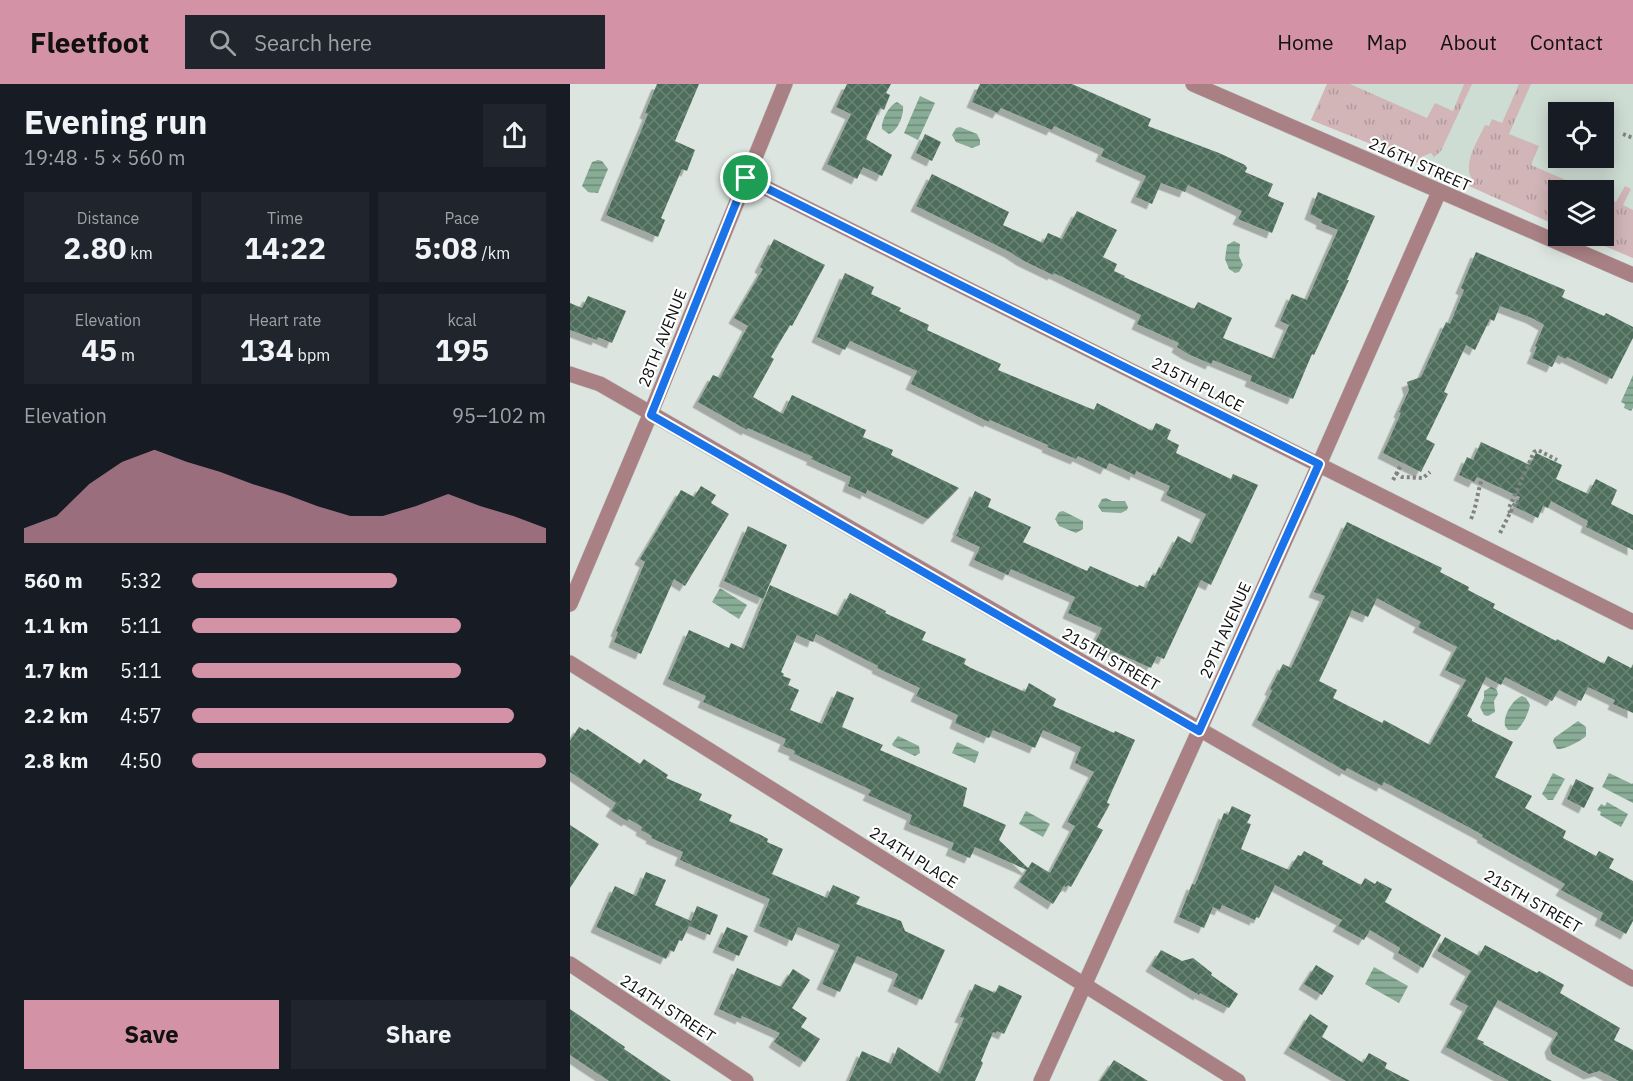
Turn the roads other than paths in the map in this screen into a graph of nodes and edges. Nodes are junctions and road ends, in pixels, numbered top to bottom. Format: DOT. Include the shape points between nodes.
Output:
graph roads {
  1 [pos="785,84"];
  2 [pos="1193,84"];
  3 [pos="746,178"];
  4 [pos="1439,192"];
  5 [pos="1633,275"];
  6 [pos="570,374"];
  7 [pos="651,415"];
  8 [pos="1319,464"];
  9 [pos="570,604"];
  10 [pos="1633,622"];
  11 [pos="570,663"];
  12 [pos="1199,731"];
  13 [pos="570,964"];
  14 [pos="1633,979"];
  15 [pos="1085,985"];
  16 [pos="746,1081"];
  17 [pos="1041,1081"];
  18 [pos="1238,1081"];
  1 -- 3 [label="street, 28TH AVENUE"];
  2 -- 4 [label="street, 216TH STREET"];
  3 -- 7 [label="street, 28TH AVENUE"];
  3 -- 8 [label="street, 215TH PLACE"];
  4 -- 5 [label="street, 216TH STREET"];
  4 -- 8 [label="street, 29TH AVENUE"];
  6 -- 7 [label="street, 215TH STREET" via="600,384"];
  7 -- 9 [label="street, 28TH AVENUE"];
  7 -- 12 [label="street, 215TH STREET"];
  8 -- 10 [label="street, 215TH PLACE"];
  8 -- 12 [label="street, 29TH AVENUE"];
  11 -- 15 [label="street, 214TH PLACE"];
  12 -- 14 [label="street, 215TH STREET"];
  12 -- 15 [label="street, 29TH AVENUE"];
  13 -- 16 [label="street, 214TH STREET"];
  15 -- 17 [label="street, 29TH AVENUE"];
  15 -- 18 [label="street, 214TH PLACE"];
}
